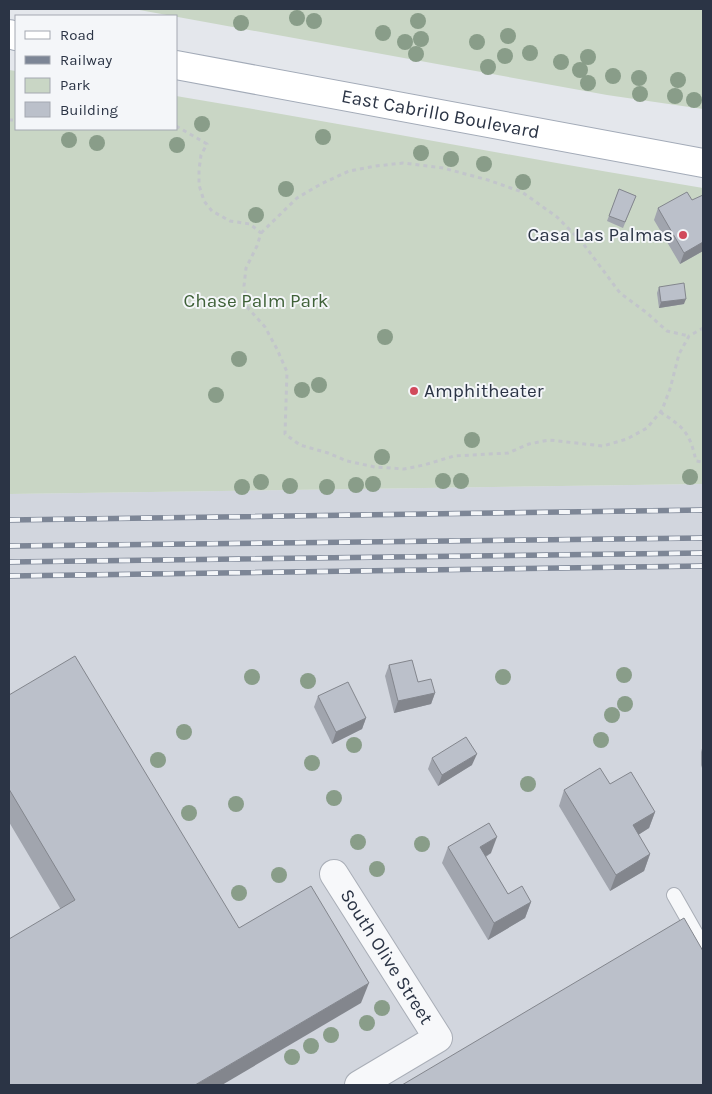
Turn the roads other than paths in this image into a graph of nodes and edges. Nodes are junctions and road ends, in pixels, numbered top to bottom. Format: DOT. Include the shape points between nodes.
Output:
graph roads {
  1 [pos="178,65"];
  2 [pos="703,163"];
  3 [pos="334,874"];
  4 [pos="674,895"];
  5 [pos="703,946"];
  6 [pos="359,1085"];
  1 -- 2 [label="main road, East Cabrillo Boulevard"];
  3 -- 6 [label="street, South Olive Street" via="438,1038"];
  4 -- 5 [label="lane"];
}
